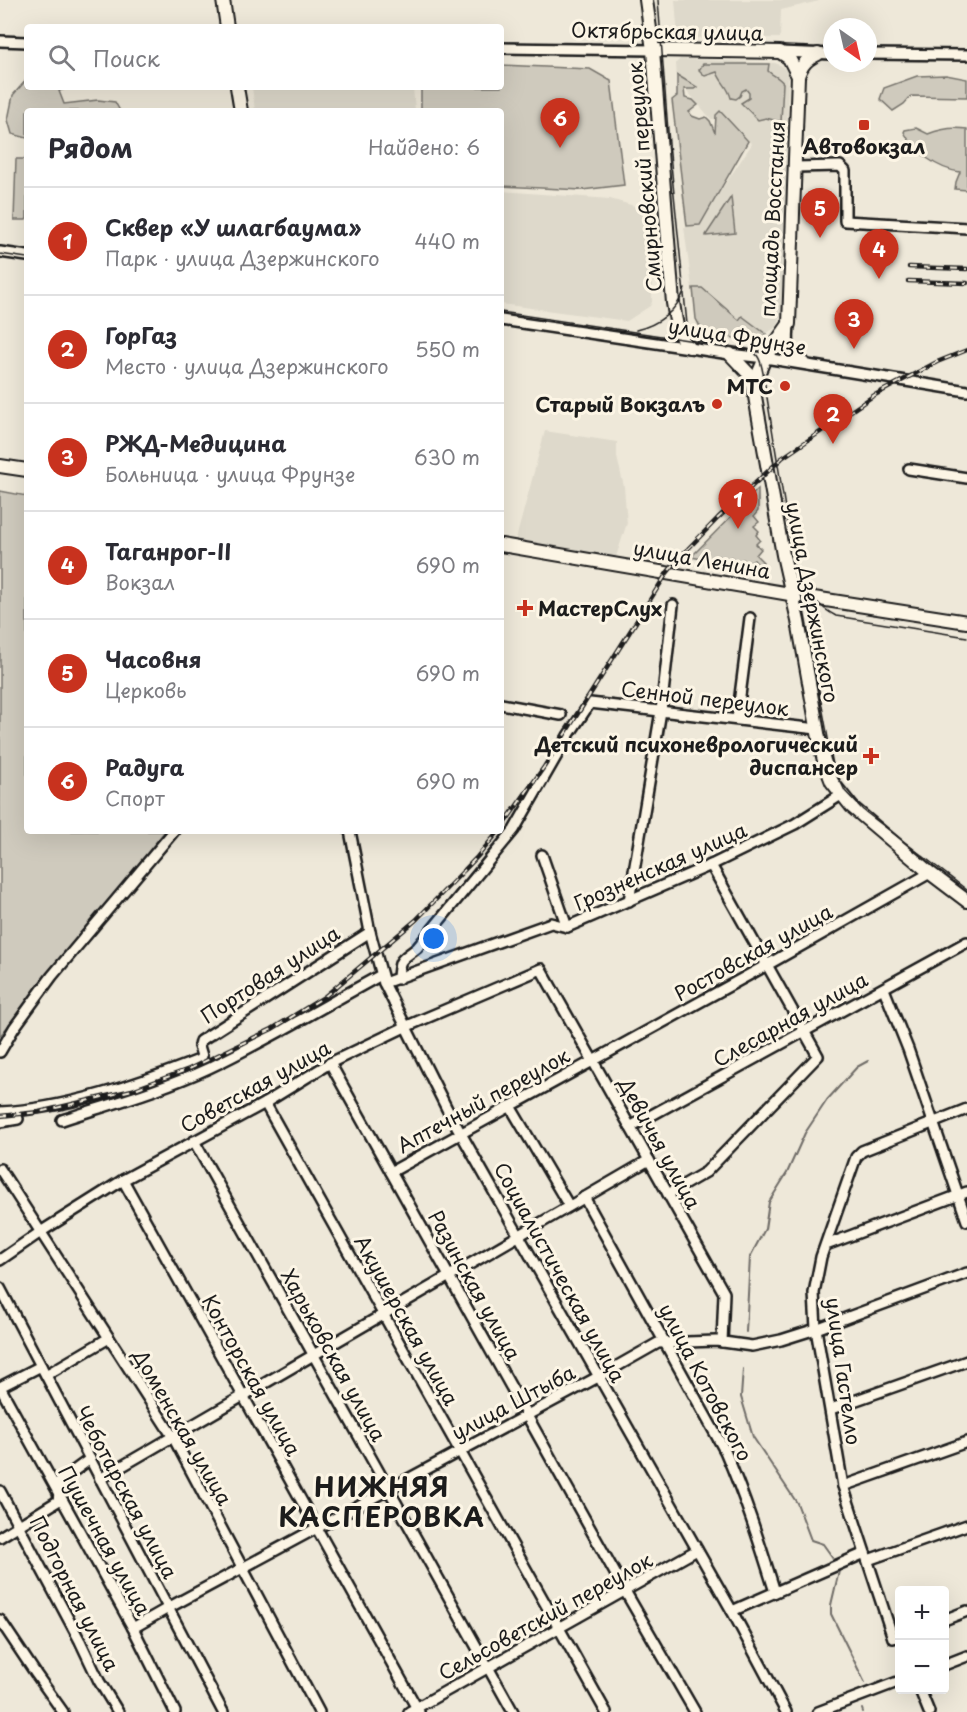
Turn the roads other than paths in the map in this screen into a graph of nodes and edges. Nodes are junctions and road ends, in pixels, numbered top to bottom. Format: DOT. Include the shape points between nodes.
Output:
graph roads {
  1 [pos="223,0"];
  2 [pos="646,0"];
  3 [pos="227,24"];
  4 [pos="0,42"];
  5 [pos="24,42"];
  6 [pos="504,48"];
  7 [pos="653,50"];
  8 [pos="780,52"];
  9 [pos="818,54"];
  10 [pos="823,54"];
  11 [pos="877,54"];
  12 [pos="967,55"];
  13 [pos="798,76"];
  14 [pos="238,90"];
  15 [pos="240,108"];
  16 [pos="795,167"];
  17 [pos="967,228"];
  18 [pos="0,252"];
  19 [pos="24,256"];
  20 [pos="504,320"];
  21 [pos="789,324"];
  22 [pos="689,347"];
  23 [pos="730,354"];
  24 [pos="765,358"];
  25 [pos="815,366"];
  26 [pos="749,374"];
  27 [pos="754,391"];
  28 [pos="967,391"];
  29 [pos="0,466"];
  30 [pos="909,469"];
  31 [pos="24,470"];
  32 [pos="967,478"];
  33 [pos="504,546"];
  34 [pos="791,594"];
  35 [pos="673,605"];
  36 [pos="750,618"];
  37 [pos="967,622"];
  38 [pos="504,705"];
  39 [pos="661,711"];
  40 [pos="561,716"];
  41 [pos="737,719"];
  42 [pos="817,729"];
  43 [pos="841,795"];
  44 [pos="171,834"];
  45 [pos="351,834"];
  46 [pos="542,855"];
  47 [pos="711,865"];
  48 [pos="930,873"];
  49 [pos="629,901"];
  50 [pos="967,901"];
  51 [pos="567,927"];
  52 [pos="370,932"];
  53 [pos="967,942"];
  54 [pos="767,965"];
  55 [pos="541,969"];
  56 [pos="383,979"];
  57 [pos="398,979"];
  58 [pos="884,989"];
  59 [pos="405,1027"];
  60 [pos="805,1032"];
  61 [pos="0,1052"];
  62 [pos="593,1061"];
  63 [pos="330,1063"];
  64 [pos="265,1103"];
  65 [pos="510,1106"];
  66 [pos="967,1109"];
  67 [pos="0,1112"];
  68 [pos="18,1119"];
  69 [pos="62,1120"];
  70 [pos="0,1122"];
  71 [pos="933,1122"];
  72 [pos="630,1127"];
  73 [pos="461,1133"];
  74 [pos="194,1141"];
  75 [pos="649,1160"];
  76 [pos="0,1169"];
  77 [pos="391,1172"];
  78 [pos="123,1180"];
  79 [pos="668,1194"];
  80 [pos="963,1194"];
  81 [pos="584,1197"];
  82 [pos="569,1206"];
  83 [pos="967,1221"];
  84 [pos="42,1232"];
  85 [pos="519,1236"];
  86 [pos="826,1245"];
  87 [pos="0,1260"];
  88 [pos="967,1273"];
  89 [pos="449,1276"];
  90 [pos="0,1288"];
  91 [pos="383,1314"];
  92 [pos="816,1329"];
  93 [pos="110,1338"];
  94 [pos="722,1342"];
  95 [pos="665,1343"];
  96 [pos="314,1355"];
  97 [pos="967,1361"];
  98 [pos="40,1366"];
  99 [pos="46,1375"];
  100 [pos="598,1377"];
  101 [pos="0,1387"];
  102 [pos="243,1396"];
  103 [pos="831,1409"];
  104 [pos="526,1415"];
  105 [pos="173,1437"];
  106 [pos="967,1442"];
  107 [pos="459,1451"];
  108 [pos="90,1459"];
  109 [pos="100,1479"];
  110 [pos="843,1486"];
  111 [pos="388,1489"];
  112 [pos="0,1491"];
  113 [pos="59,1493"];
  114 [pos="967,1525"];
  115 [pos="20,1526"];
  116 [pos="316,1528"];
  117 [pos="0,1536"];
  118 [pos="698,1550"];
  119 [pos="867,1556"];
  120 [pos="242,1568"];
  121 [pos="625,1591"];
  122 [pos="775,1592"];
  123 [pos="168,1608"];
  124 [pos="732,1611"];
  125 [pos="967,1611"];
  126 [pos="949,1618"];
  127 [pos="0,1620"];
  128 [pos="133,1628"];
  129 [pos="559,1629"];
  130 [pos="895,1634"];
  131 [pos="967,1656"];
  132 [pos="949,1663"];
  133 [pos="489,1669"];
  134 [pos="895,1683"];
  135 [pos="923,1694"];
  136 [pos="415,1710"];
  137 [pos="63,1712"];
  138 [pos="118,1712"];
  139 [pos="174,1712"];
  140 [pos="223,1712"];
  141 [pos="319,1712"];
  142 [pos="513,1712"];
  143 [pos="606,1712"];
  144 [pos="695,1712"];
  145 [pos="786,1712"];
  146 [pos="818,1712"];
  147 [pos="929,1712"];
  1 -- 3 [label="main road"];
  2 -- 7 [label="main road, Смирновский переулок"];
  4 -- 5 [label="street"];
  6 -- 7 [label="street, Октябрьская улица"];
  7 -- 8 [label="main road, Октябрьская улица"];
  7 -- 22 [label="main road, Смирновский переулок" via="673,303 677,331"];
  8 -- 9 [label="street, Октябрьская улица"];
  8 -- 13 [label="main road" via="789,58"];
  9 -- 10 [label="street, Октябрьская улица"];
  9 -- 13 [label="main road" via="807,59"];
  11 -- 12 [label="street"];
  13 -- 16 [label="main road, площадь Восстания"];
  14 -- 15 [label="main road"];
  16 -- 17 [label="street" via="840,166 845,171 845,221"];
  16 -- 21 [label="main road, площадь Восстания"];
  18 -- 19 [label="street"];
  20 -- 22 [label="street, улица Фрунзе"];
  21 -- 24 [label="main road, площадь Восстания"];
  21 -- 25 [label="street" via="788,347 795,358"];
  22 -- 23 [label="street, улица Фрунзе"];
  23 -- 24 [label="street, улица Фрунзе"];
  23 -- 26 [label="main road"];
  24 -- 25 [label="street, улица Фрунзе"];
  24 -- 26 [label="street"];
  24 -- 27 [label="main road, улица Дзержинского"];
  25 -- 28 [label="street, улица Фрунзе"];
  26 -- 27 [label="main road"];
  27 -- 34 [label="main road, улица Дзержинского"];
  29 -- 31 [label="main road"];
  30 -- 32 [label="street"];
  33 -- 34 [label="main road, улица Ленина"];
  34 -- 37 [label="main road, улица Ленина"];
  34 -- 42 [label="main road, улица Дзержинского"];
  35 -- 39 [label="street"];
  36 -- 41 [label="street"];
  38 -- 40 [label="street"];
  39 -- 41 [label="street, Сенной переулок"];
  39 -- 49 [label="street"];
  39 -- 57 [label="street, Сенной переулок" via="590,703 514,830 417,948 400,960"];
  41 -- 42 [label="street, Сенной переулок"];
  42 -- 43 [label="main road, улица Дзержинского" via="828,773"];
  43 -- 47 [label="street, Грозненская улица" via="795,824"];
  43 -- 48 [label="main road, улица Дзержинского"];
  44 -- 61 [label="street" via="52,976"];
  45 -- 52 [label="street, Социалистическая улица"];
  46 -- 51 [label="street"];
  47 -- 49 [label="street, Грозненская улица"];
  47 -- 54 [label="street"];
  48 -- 50 [label="main road, улица Дзержинского"];
  48 -- 54 [label="street, Ростовская улица"];
  49 -- 51 [label="street, Грозненская улица"];
  51 -- 57 [label="street, Грозненская улица" via="551,923"];
  52 -- 56 [label="street, Социалистическая улица"];
  52 -- 67 [label="street, Портовая улица" via="200,1041 199,1060 121,1088 47,1106"];
  53 -- 58 [label="street, Слесарная улица"];
  54 -- 60 [label="street"];
  54 -- 62 [label="street, Ростовская улица"];
  55 -- 59 [label="street, Советская улица"];
  55 -- 62 [label="street, Девичья улица"];
  56 -- 57 [label="street, Грозненская улица"];
  56 -- 59 [label="street, Социалистическая улица"];
  56 -- 69 [label="street" via="208,1069"];
  58 -- 60 [label="street, Слесарная улица"];
  58 -- 71 [label="street"];
  59 -- 63 [label="street, Советская улица"];
  59 -- 73 [label="street, Социалистическая улица"];
  60 -- 72 [label="street, Слесарная улица"];
  60 -- 79 [label="street" via="818,1056 706,1172"];
  62 -- 65 [label="street, Аптечный переулок"];
  62 -- 72 [label="street, Девичья улица"];
  63 -- 64 [label="street, Советская улица"];
  63 -- 77 [label="street, Разинская улица"];
  64 -- 74 [label="street, Советская улица"];
  64 -- 91 [label="street, Акушерская улица"];
  65 -- 73 [label="street, Аптечный переулок"];
  65 -- 82 [label="street"];
  66 -- 71 [label="street, улица Гастелло"];
  68 -- 70 [label="street"];
  71 -- 80 [label="street"];
  71 -- 86 [label="street, улица Гастелло" via="856,1157"];
  72 -- 75 [label="street, Девичья улица"];
  73 -- 77 [label="street, Аптечный переулок"];
  73 -- 85 [label="street, Социалистическая улица"];
  74 -- 78 [label="street, Советская улица"];
  74 -- 96 [label="street, Харьковская улица"];
  75 -- 79 [label="street, Девичья улица"];
  75 -- 81 [label="street"];
  76 -- 84 [label="street, Доменская улица"];
  77 -- 89 [label="street, Разинская улица"];
  78 -- 84 [label="street, Советская улица"];
  78 -- 102 [label="street, Конторская улица"];
  79 -- 94 [label="street, Девичья улица" via="724,1293"];
  80 -- 83 [label="street"];
  80 -- 86 [label="street"];
  81 -- 82 [label="street"];
  81 -- 95 [label="street, улица Котовского"];
  82 -- 85 [label="street"];
  84 -- 87 [label="street, Советская улица"];
  84 -- 93 [label="street, Доменская улица"];
  85 -- 89 [label="street"];
  85 -- 100 [label="street, Социалистическая улица"];
  86 -- 92 [label="street, улица Гастелло" via="814,1293"];
  88 -- 92 [label="street, улица Штыба"];
  89 -- 91 [label="street"];
  89 -- 104 [label="street, Разинская улица"];
  90 -- 98 [label="street, Чеботарская улица"];
  91 -- 96 [label="street"];
  91 -- 107 [label="street, Акушерская улица"];
  92 -- 94 [label="street, улица Штыба" via="752,1346"];
  92 -- 103 [label="street, улица Гастелло"];
  93 -- 99 [label="street"];
  93 -- 105 [label="street, Доменская улица"];
  94 -- 95 [label="street, улица Штыба"];
  95 -- 100 [label="street, улица Штыба" via="658,1343"];
  95 -- 122 [label="street, улица Котовского" via="725,1451"];
  96 -- 102 [label="street"];
  96 -- 111 [label="street, Харьковская улица"];
  97 -- 103 [label="street"];
  98 -- 99 [label="street, Чеботарская улица"];
  98 -- 101 [label="street"];
  99 -- 108 [label="street, Чеботарская улица"];
  100 -- 104 [label="street, улица Штыба"];
  100 -- 118 [label="street, Социалистическая улица"];
  101 -- 113 [label="street, Пушечная улица"];
  102 -- 105 [label="street"];
  102 -- 116 [label="street, Конторская улица"];
  103 -- 110 [label="street, улица Гастелло"];
  104 -- 107 [label="street, улица Штыба"];
  104 -- 121 [label="street, Разинская улица"];
  105 -- 109 [label="street"];
  105 -- 120 [label="street, Доменская улица"];
  106 -- 110 [label="street"];
  107 -- 111 [label="street, улица Штыба"];
  107 -- 129 [label="street, Акушерская улица"];
  108 -- 109 [label="street, Чеботарская улица"];
  108 -- 113 [label="street" via="60,1481"];
  109 -- 123 [label="street, Чеботарская улица"];
  110 -- 119 [label="street, улица Гастелло"];
  111 -- 116 [label="street, улица Штыба"];
  111 -- 133 [label="street, Харьковская улица"];
  112 -- 115 [label="street, Подгорная улица"];
  113 -- 115 [label="street" via="58,1501"];
  113 -- 128 [label="street, Пушечная улица"];
  114 -- 119 [label="street"];
  115 -- 117 [label="street"];
  115 -- 138 [label="street, Подгорная улица"];
  116 -- 120 [label="street, улица Штыба"];
  116 -- 136 [label="street, Конторская улица"];
  118 -- 121 [label="street, Сельсоветский переулок"];
  118 -- 124 [label="street, Социалистическая улица"];
  119 -- 122 [label="street"];
  119 -- 130 [label="street, улица Гастелло"];
  120 -- 123 [label="street, улица Штыба"];
  120 -- 141 [label="street, Доменская улица"];
  121 -- 129 [label="street, Сельсоветский переулок"];
  121 -- 144 [label="street, Разинская улица"];
  122 -- 124 [label="street"];
  123 -- 128 [label="street, улица Штыба"];
  123 -- 140 [label="street, Чеботарская улица"];
  124 -- 145 [label="street, Социалистическая улица"];
  125 -- 126 [label="street"];
  127 -- 137 [label="street"];
  128 -- 139 [label="street, Пушечная улица"];
  129 -- 133 [label="street, Сельсоветский переулок"];
  129 -- 143 [label="street, Акушерская улица"];
  131 -- 132 [label="street"];
  133 -- 136 [label="street, Сельсоветский переулок"];
  133 -- 142 [label="street, Харьковская улица"];
  134 -- 146 [label="street"];
  135 -- 147 [label="street"];
}
